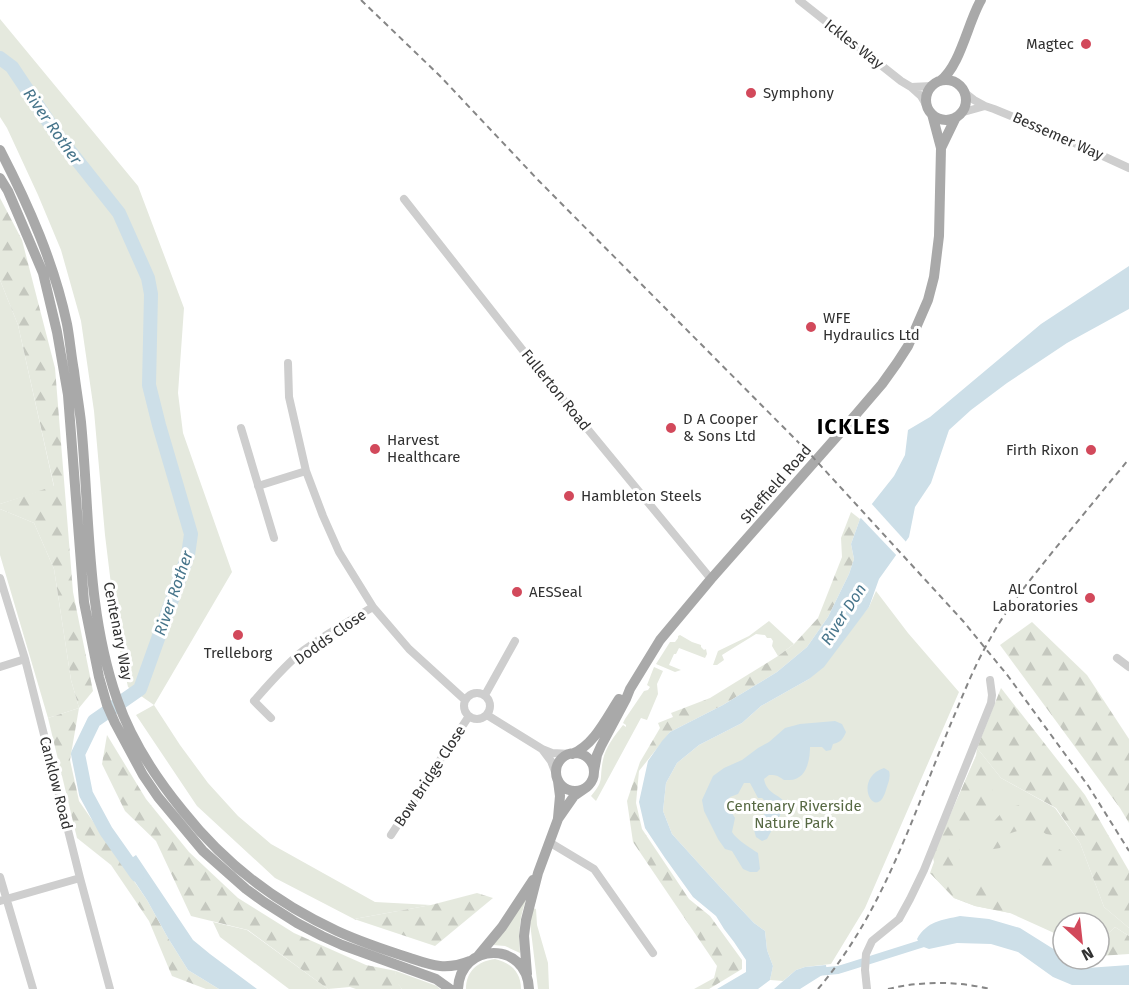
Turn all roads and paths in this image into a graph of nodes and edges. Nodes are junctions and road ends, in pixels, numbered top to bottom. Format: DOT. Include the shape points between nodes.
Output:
graph roads {
  1 [pos="799,0"];
  2 [pos="981,0"];
  3 [pos="957,60"];
  4 [pos="934,84"];
  5 [pos="911,87"];
  6 [pos="964,91"];
  7 [pos="985,106"];
  8 [pos="930,111"];
  9 [pos="958,115"];
  10 [pos="941,148"];
  11 [pos="0,150"];
  12 [pos="1129,168"];
  13 [pos="0,178"];
  14 [pos="404,199"];
  15 [pos="288,363"];
  16 [pos="241,428"];
  17 [pos="306,471"];
  18 [pos="258,486"];
  19 [pos="274,538"];
  20 [pos="0,578"];
  21 [pos="711,579"];
  22 [pos="373,607"];
  23 [pos="515,641"];
  24 [pos="1117,658"];
  25 [pos="25,659"];
  26 [pos="0,667"];
  27 [pos="1129,667"];
  28 [pos="104,675"];
  29 [pos="990,680"];
  30 [pos="630,689"];
  31 [pos="485,695"];
  32 [pos="465,700"];
  33 [pos="487,715"];
  34 [pos="469,716"];
  35 [pos="271,718"];
  36 [pos="120,721"];
  37 [pos="542,749"];
  38 [pos="571,754"];
  39 [pos="594,771"];
  40 [pos="557,778"];
  41 [pos="587,787"];
  42 [pos="558,819"];
  43 [pos="391,835"];
  44 [pos="549,842"];
  45 [pos="538,873"];
  46 [pos="0,877"];
  47 [pos="80,878"];
  48 [pos="3,900"];
  49 [pos="653,953"];
  50 [pos="474,958"];
  51 [pos="527,974"];
  52 [pos="33,989"];
  53 [pos="110,989"];
  54 [pos="450,989"];
  55 [pos="458,989"];
  56 [pos="530,989"];
  57 [pos="867,989"];
  1 -- 5 [label="street, Ickles Way"];
  2 -- 3 [label="main road"];
  3 -- 4 [label="main road"];
  3 -- 6 [label="main road"];
  4 -- 5 [label="street"];
  4 -- 6 [label="main road" via="950,80"];
  4 -- 8 [label="main road" via="926,98"];
  5 -- 8 [label="street, Ickles Way"];
  6 -- 7 [label="street, Bessemer Way"];
  6 -- 9 [label="main road" via="965,105"];
  7 -- 9 [label="street"];
  7 -- 12 [label="street, Bessemer Way"];
  8 -- 9 [label="main road" via="944,119"];
  8 -- 10 [label="main road, Sheffield Road"];
  9 -- 10 [label="main road, Sheffield Road"];
  10 -- 21 [label="main road, Sheffield Road" via="934,277 908,346 840,433"];
  11 -- 28 [label="main road, Centenary Way" via="37,230 67,327 81,420 90,563"];
  13 -- 28 [label="main road, Centenary Way" via="43,273 57,332 68,395 84,602"];
  14 -- 21 [label="street, Fullerton Road"];
  15 -- 17 [label="street" via="289,397"];
  16 -- 18 [label="street"];
  17 -- 18 [label="street"];
  17 -- 22 [label="street" via="339,552"];
  18 -- 19 [label="street"];
  20 -- 25 [label="street, Canklow Road"];
  21 -- 30 [label="main road, Sheffield Road" via="660,639"];
  22 -- 32 [label="street" via="409,650"];
  22 -- 35 [label="street, Dodds Close" via="302,652 264,689 254,701"];
  23 -- 31 [label="street"];
  24 -- 27 [label="street"];
  25 -- 26 [label="street"];
  25 -- 47 [label="street, Canklow Road"];
  28 -- 36 [label="main road, Centenary Way" via="107,705"];
  29 -- 57 [label="street" via="991,703 924,870 899,919 872,941 866,954"];
  30 -- 38 [label="main road, Sheffield Road" via="586,746"];
  30 -- 39 [label="main road, Sheffield Road" via="597,755"];
  31 -- 32 [label="street" via="471,694"];
  31 -- 33 [label="street" via="490,704"];
  32 -- 34 [label="street" via="464,710"];
  33 -- 34 [label="street" via="481,719"];
  33 -- 37 [label="street"];
  34 -- 43 [label="street, Bow Bridge Close"];
  36 -- 50 [label="main road, Centenary Way" via="194,825 227,859 280,900 334,930 381,949 440,966 458,966"];
  36 -- 54 [label="main road, Centenary Way" via="143,775 158,797 203,851 246,889 322,936 436,979"];
  37 -- 38 [label="street"];
  37 -- 40 [label="street"];
  38 -- 39 [label="main road" via="586,757"];
  38 -- 40 [label="main road" via="559,762"];
  39 -- 41 [label="main road"];
  40 -- 41 [label="main road" via="571,791"];
  40 -- 42 [label="main road"];
  41 -- 42 [label="main road" via="574,796"];
  42 -- 44 [label="main road"];
  44 -- 45 [label="main road"];
  44 -- 49 [label="street" via="594,869"];
  45 -- 50 [label="main road" via="502,927"];
  45 -- 51 [label="main road" via="525,920"];
  46 -- 48 [label="street"];
  47 -- 48 [label="street"];
  47 -- 53 [label="street, Canklow Road"];
  48 -- 52 [label="street"];
  50 -- 51 [label="main road, Centenary Way" via="502,953 517,961"];
  50 -- 55 [label="main road" via="461,974"];
  51 -- 56 [label="main road"];
}
